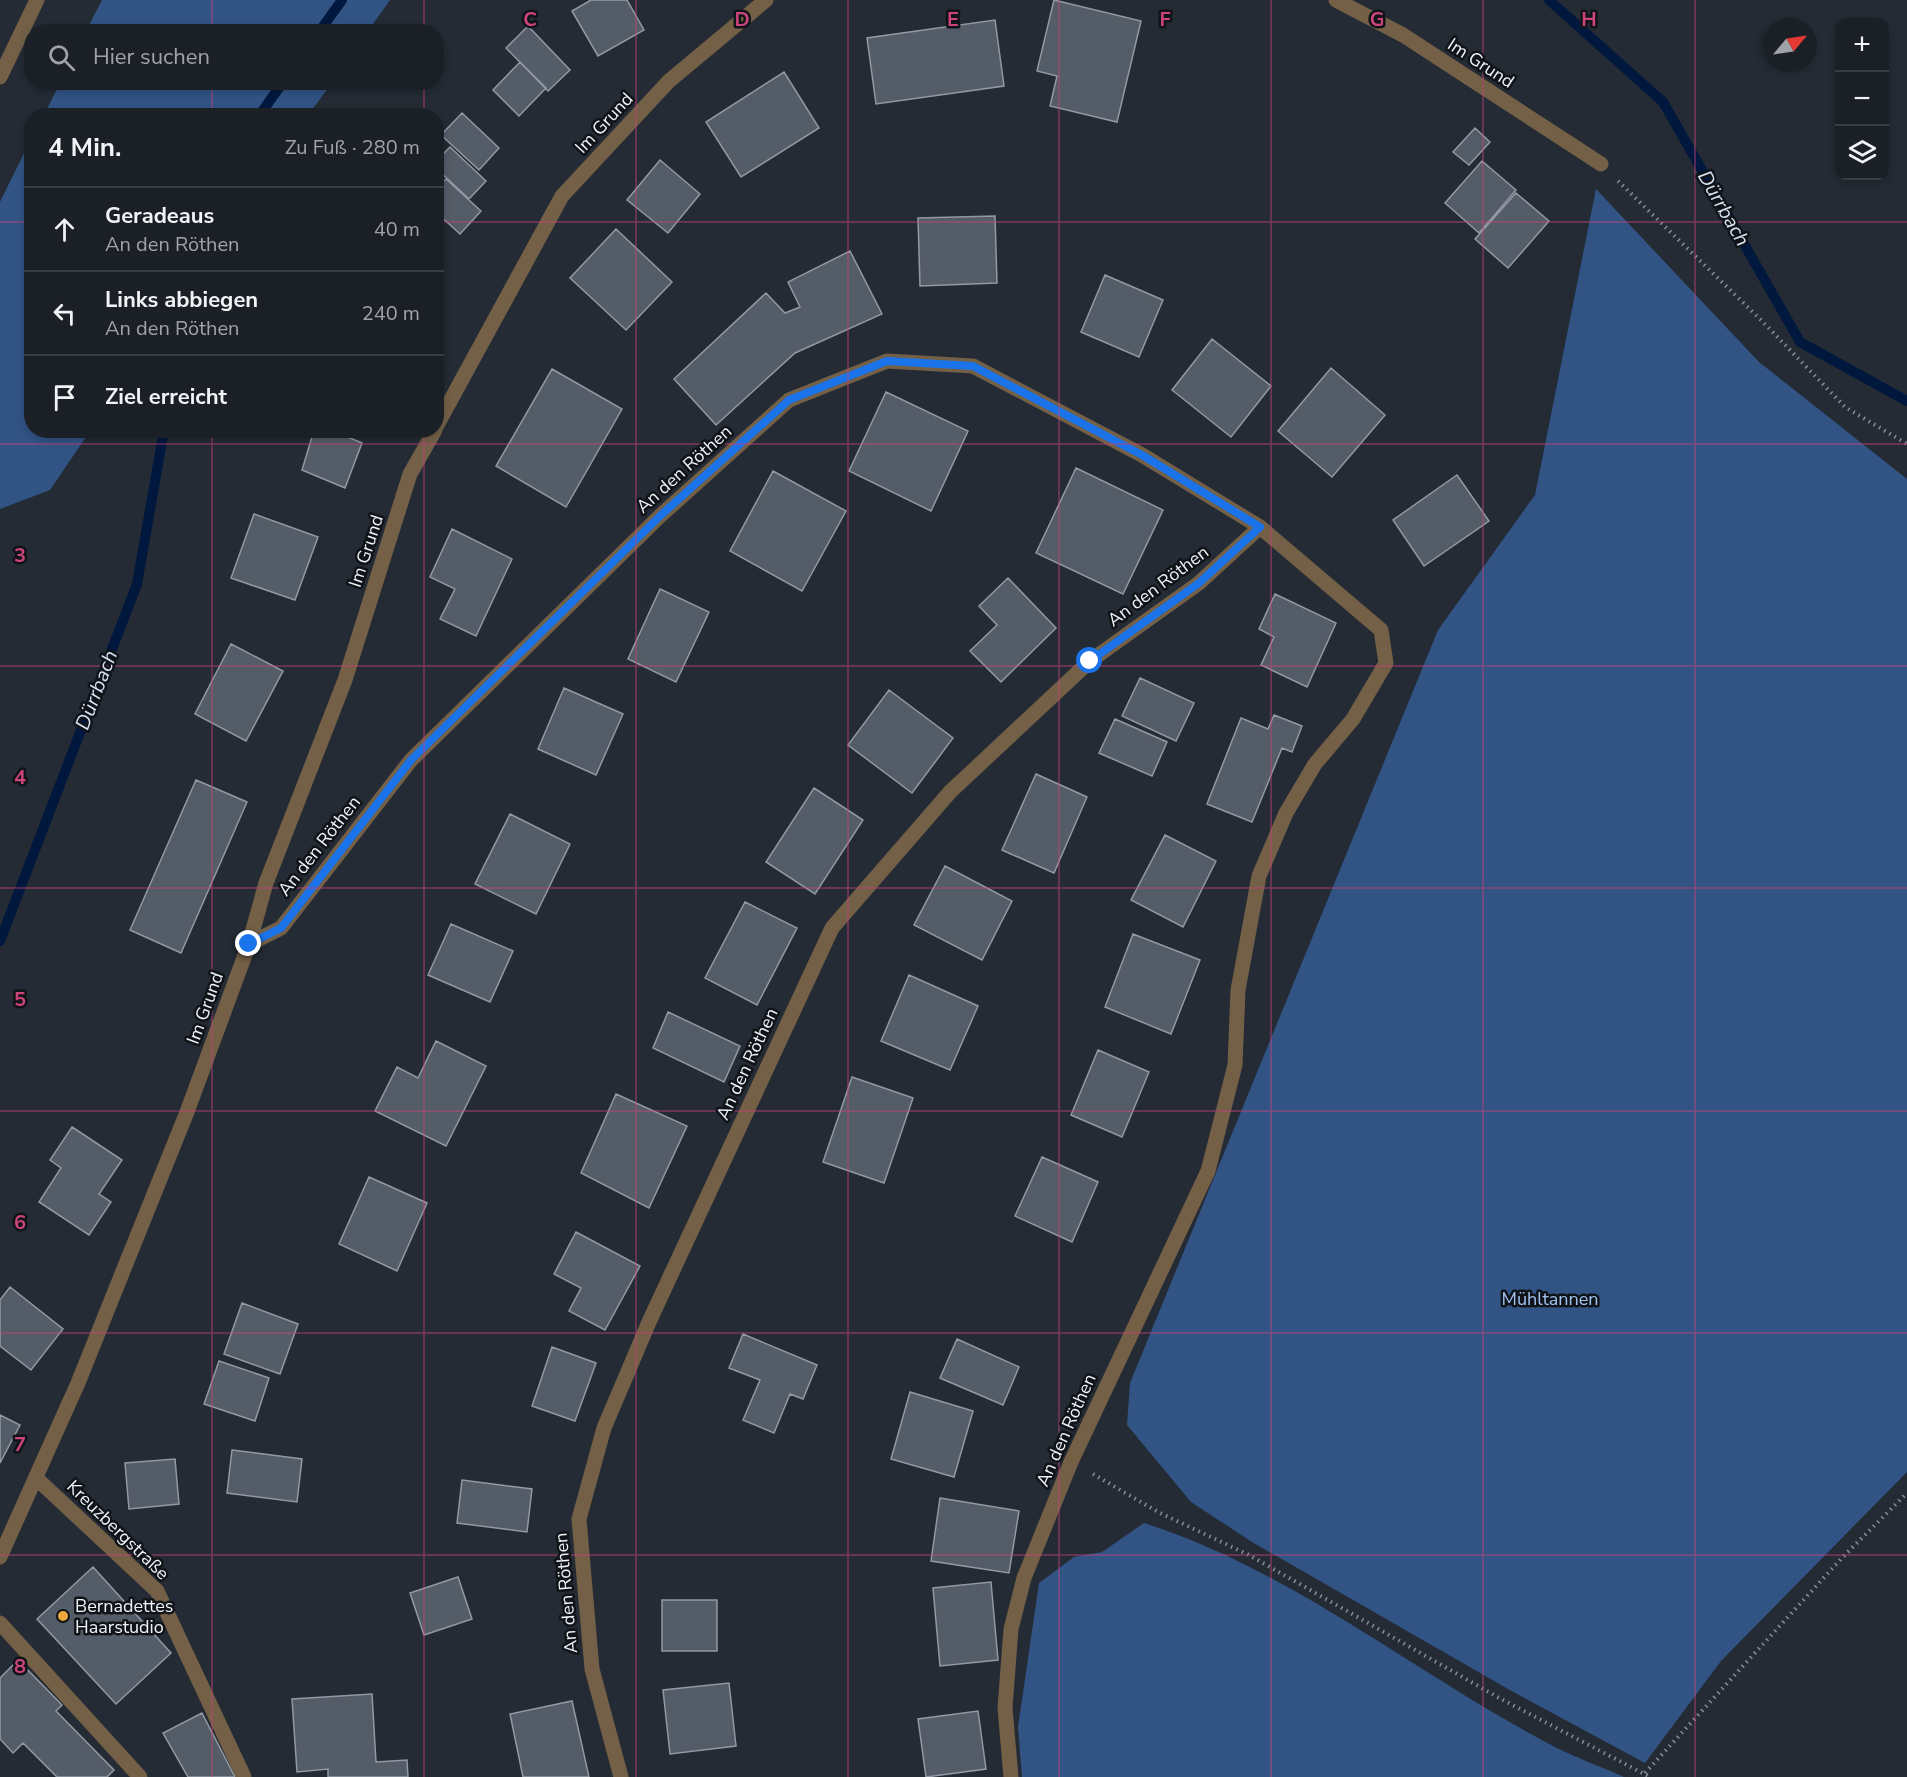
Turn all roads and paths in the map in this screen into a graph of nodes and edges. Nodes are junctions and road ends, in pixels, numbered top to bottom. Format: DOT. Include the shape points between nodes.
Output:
graph roads {
  1 [pos="37,0"];
  2 [pos="766,0"];
  3 [pos="1336,0"];
  4 [pos="25,24"];
  5 [pos="24,27"];
  6 [pos="0,77"];
  7 [pos="1601,164"];
  8 [pos="444,414"];
  9 [pos="431,438"];
  10 [pos="1907,444"];
  11 [pos="1260,527"];
  12 [pos="249,944"];
  13 [pos="1071,1462"];
  14 [pos="36,1478"];
  15 [pos="1907,1493"];
  16 [pos="0,1557"];
  17 [pos="0,1623"];
  18 [pos="1644,1773"];
  19 [pos="140,1777"];
  20 [pos="244,1777"];
  21 [pos="621,1777"];
  22 [pos="1011,1777"];
  23 [pos="1650,1777"];
  1 -- 4 [label="street"];
  2 -- 8 [label="street, Im Grund" via="669,81 562,196"];
  3 -- 7 [label="street, Im Grund" via="1402,35"];
  5 -- 6 [label="street"];
  7 -- 10 [label="path" via="1845,407"];
  9 -- 12 [label="street, Im Grund" via="410,474 345,680 266,883"];
  11 -- 12 [label="street, An den Röthen" via="1142,455 973,366 887,361 789,400 660,516 411,760 281,928"];
  11 -- 13 [label="street, An den Röthen" via="1382,630 1386,663 1353,719 1303,784 1259,876 1238,990 1235,1065 1208,1171"];
  11 -- 21 [label="street, An den Röthen" via="1199,583 1090,661 999,746 950,792 832,928 649,1322 604,1428 579,1519 592,1669"];
  12 -- 14 [label="street, Im Grund" via="187,1112"];
  13 -- 18 [label="path" via="1158,1512 1249,1555 1501,1699"];
  13 -- 22 [label="street, An den Röthen" via="1024,1578 1011,1629 1005,1708"];
  14 -- 16 [label="street, Im Grund"];
  14 -- 20 [label="street, Kreuzbergstraße" via="156,1591"];
  15 -- 18 [label="path"];
  17 -- 19 [label="street"];
  18 -- 23 [label="path"];
}
